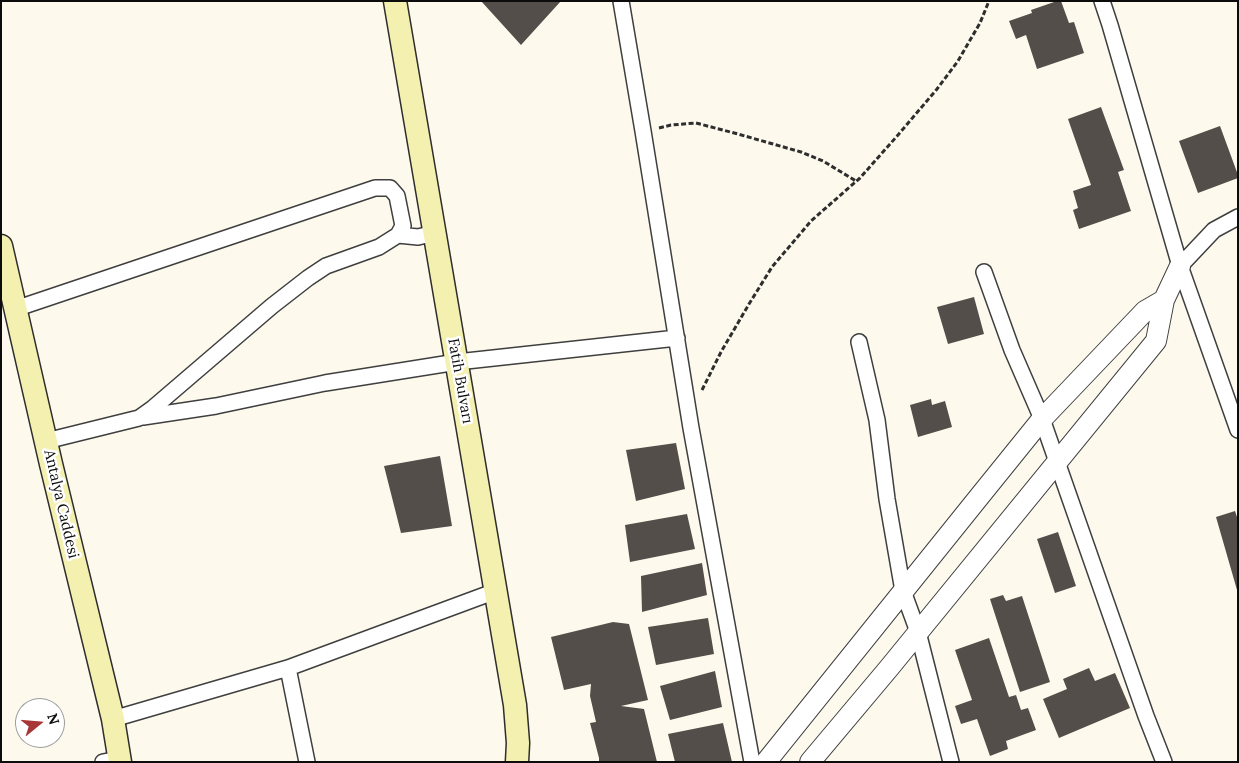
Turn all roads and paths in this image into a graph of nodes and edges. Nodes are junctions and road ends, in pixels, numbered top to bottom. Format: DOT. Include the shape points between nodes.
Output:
graph roads {
  1 [pos="395,1"];
  2 [pos="621,1"];
  3 [pos="989,1"];
  4 [pos="1102,1"];
  5 [pos="643,131"];
  6 [pos="856,181"];
  7 [pos="1238,217"];
  8 [pos="435,233"];
  9 [pos="398,235"];
  10 [pos="1,246"];
  11 [pos="1180,266"];
  12 [pos="984,272"];
  13 [pos="1164,300"];
  14 [pos="15,309"];
  15 [pos="677,338"];
  16 [pos="860,342"];
  17 [pos="457,362"];
  18 [pos="700,396"];
  19 [pos="139,418"];
  20 [pos="1042,420"];
  21 [pos="1238,430"];
  22 [pos="46,441"];
  23 [pos="1057,463"];
  24 [pos="496,591"];
  25 [pos="904,591"];
  26 [pos="918,632"];
  27 [pos="288,668"];
  28 [pos="113,719"];
  29 [pos="114,761"];
  30 [pos="307,762"];
  31 [pos="517,762"];
  32 [pos="752,762"];
  33 [pos="766,762"];
  34 [pos="810,762"];
  35 [pos="952,762"];
  36 [pos="1164,762"];
  1 -- 8 [label="main road, Fatih Bulvarı"];
  2 -- 5 [label="street"];
  3 -- 6 [label="path" via="958,61"];
  4 -- 11 [label="street"];
  5 -- 6 [label="path" via="696,123 801,152"];
  5 -- 15 [label="street"];
  6 -- 18 [label="path" via="811,221 772,267 721,352"];
  7 -- 11 [label="street" via="1214,230"];
  8 -- 9 [label="street" via="418,237"];
  8 -- 17 [label="main road, Fatih Bulvarı"];
  9 -- 14 [label="street" via="403,226 397,196 390,188 376,188"];
  9 -- 19 [label="street" via="379,247 326,266 308,278"];
  10 -- 14 [label="main road, Antalya Caddesi"];
  11 -- 13 [label="street"];
  11 -- 21 [label="street"];
  12 -- 20 [label="street"];
  13 -- 20 [label="street" via="1145,311"];
  13 -- 23 [label="street" via="1156,342"];
  14 -- 22 [label="main road, Antalya Caddesi"];
  15 -- 17 [label="street"];
  15 -- 32 [label="street"];
  16 -- 25 [label="street" via="877,420"];
  17 -- 19 [label="street"];
  17 -- 24 [label="main road, Fatih Bulvarı"];
  19 -- 22 [label="street"];
  20 -- 23 [label="street"];
  20 -- 25 [label="street"];
  22 -- 28 [label="main road, Antalya Caddesi"];
  23 -- 26 [label="street"];
  23 -- 36 [label="street"];
  24 -- 27 [label="street"];
  24 -- 31 [label="main road, Fatih Bulvarı" via="515,705"];
  25 -- 26 [label="street"];
  25 -- 33 [label="street"];
  26 -- 34 [label="street"];
  26 -- 35 [label="street"];
  27 -- 28 [label="street"];
  27 -- 30 [label="street"];
  28 -- 29 [label="main road, Antalya Caddesi"];
}
